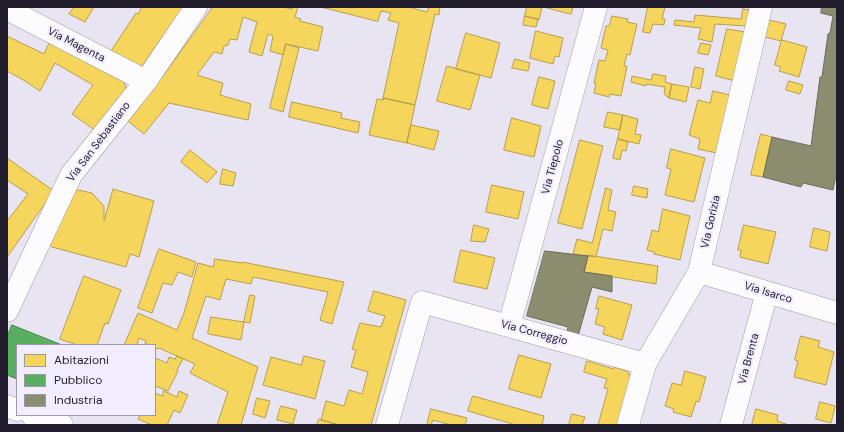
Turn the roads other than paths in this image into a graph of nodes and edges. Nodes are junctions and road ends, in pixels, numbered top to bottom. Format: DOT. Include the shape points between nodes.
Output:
graph roads {
  1 [pos="196,7"];
  2 [pos="596,7"];
  3 [pos="761,7"];
  4 [pos="7,9"];
  5 [pos="146,81"];
  6 [pos="699,272"];
  7 [pos="767,292"];
  8 [pos="8,310"];
  9 [pos="837,313"];
  10 [pos="509,326"];
  11 [pos="645,364"];
  12 [pos="35,416"];
  13 [pos="62,425"];
  14 [pos="386,425"];
  15 [pos="628,425"];
  16 [pos="731,425"];
  1 -- 5 [label="street, Via San Sebastiano"];
  2 -- 10 [label="street, Via Tiepolo"];
  3 -- 6 [label="street, Via Gorizia"];
  4 -- 5 [label="street, Via Magenta"];
  5 -- 8 [label="street, Via San Sebastiano" via="71,176"];
  6 -- 7 [label="street, Via Isarco"];
  6 -- 11 [label="street, Via Gorizia"];
  7 -- 9 [label="street, Via Isarco"];
  7 -- 16 [label="street, Via Brenta"];
  10 -- 11 [label="street, Via Correggio"];
  10 -- 14 [label="street, Via Correggio" via="422,302"];
  11 -- 15 [label="street, Via Gorizia"];
  12 -- 13 [label="street"];
}
